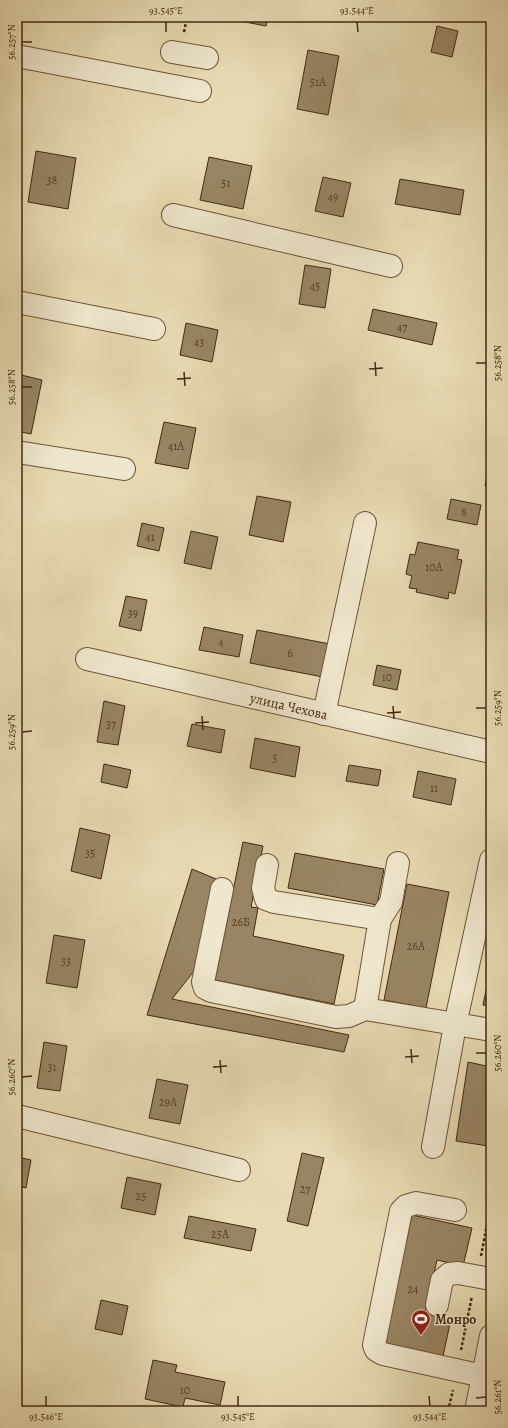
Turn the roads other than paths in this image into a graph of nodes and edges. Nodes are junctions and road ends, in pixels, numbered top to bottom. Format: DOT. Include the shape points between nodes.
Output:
graph roads {
  1 [pos="172,52"];
  2 [pos="17,56"];
  3 [pos="207,58"];
  4 [pos="200,91"];
  5 [pos="173,215"];
  6 [pos="391,266"];
  7 [pos="17,302"];
  8 [pos="154,330"];
  9 [pos="17,452"];
  10 [pos="124,469"];
  11 [pos="365,523"];
  12 [pos="87,658"];
  13 [pos="324,714"];
  14 [pos="491,752"];
  15 [pos="491,860"];
  16 [pos="398,863"];
  17 [pos="267,865"];
  18 [pos="222,889"];
  19 [pos="380,919"];
  20 [pos="365,1009"];
  21 [pos="455,1024"];
  22 [pos="491,1030"];
  23 [pos="17,1116"];
  24 [pos="433,1147"];
  25 [pos="239,1170"];
  26 [pos="455,1210"];
  27 [pos="484,1278"];
  28 [pos="437,1305"];
  29 [pos="491,1336"];
  30 [pos="483,1376"];
  31 [pos="476,1411"];
  1 -- 3 [label="street"];
  2 -- 4 [label="street"];
  5 -- 6 [label="street"];
  7 -- 8 [label="street"];
  9 -- 10 [label="street"];
  11 -- 13 [label="street"];
  12 -- 13 [label="street, улица Чехова"];
  13 -- 14 [label="street, улица Чехова"];
  15 -- 21 [label="street"];
  16 -- 19 [label="street" via="391,902"];
  17 -- 19 [label="street" via="264,888 266,898 274,902"];
  18 -- 20 [label="street" via="203,982 205,988 211,992 336,1017 349,1016"];
  19 -- 20 [label="street"];
  20 -- 21 [label="street"];
  21 -- 22 [label="street"];
  21 -- 24 [label="street"];
  23 -- 25 [label="street"];
  26 -- 30 [label="street" via="416,1203 406,1206 401,1211 374,1345 382,1354"];
  27 -- 28 [label="street" via="458,1273 449,1274 442,1280"];
  29 -- 30 [label="street"];
  30 -- 31 [label="street"];
}
